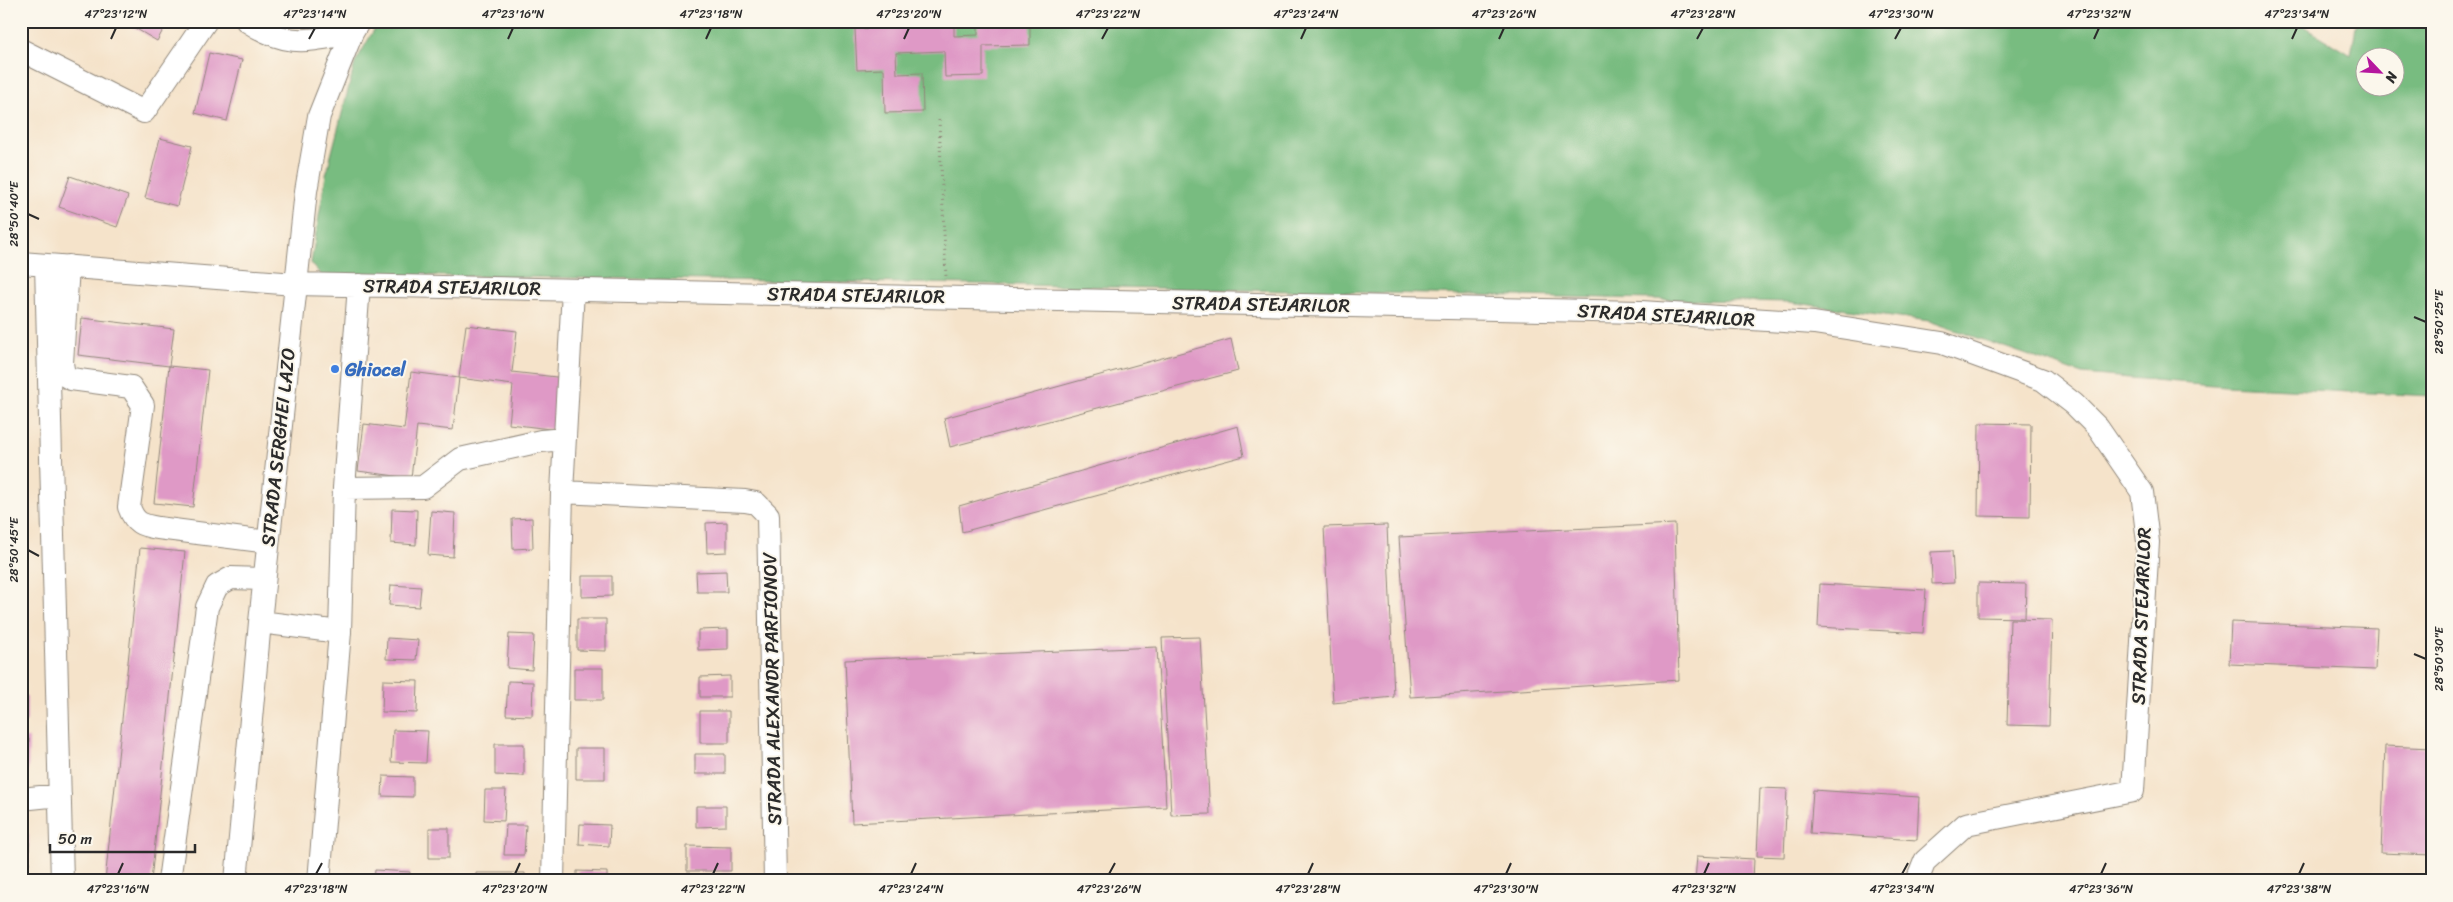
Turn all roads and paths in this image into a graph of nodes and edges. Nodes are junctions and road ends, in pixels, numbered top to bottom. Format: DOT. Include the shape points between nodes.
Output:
graph roads {
  1 [pos="206,21"];
  2 [pos="247,21"];
  3 [pos="355,27"];
  4 [pos="21,50"];
  5 [pos="939,120"];
  6 [pos="21,263"];
  7 [pos="57,266"];
  8 [pos="295,284"];
  9 [pos="359,285"];
  10 [pos="573,290"];
  11 [pos="948,297"];
  12 [pos="565,438"];
  13 [pos="344,488"];
  14 [pos="562,492"];
  15 [pos="268,542"];
  16 [pos="264,579"];
  17 [pos="260,622"];
  18 [pos="340,632"];
  19 [pos="60,795"];
  20 [pos="21,799"];
  21 [pos="62,881"];
  22 [pos="169,881"];
  23 [pos="236,881"];
  24 [pos="319,881"];
  25 [pos="553,881"];
  26 [pos="775,881"];
  27 [pos="1917,881"];
  1 -- 4 [label="street" via="144,112"];
  2 -- 3 [label="street" via="266,34 291,41"];
  3 -- 8 [label="street, STRADA SERGHEI LAZO" via="319,116"];
  5 -- 11 [label="path"];
  6 -- 7 [label="street, STRADA STEJARILOR"];
  7 -- 8 [label="street, STRADA STEJARILOR"];
  7 -- 15 [label="street" via="64,375 71,380 131,387 143,405 129,507 134,519 140,525"];
  7 -- 19 [label="street"];
  8 -- 9 [label="street, STRADA STEJARILOR"];
  8 -- 15 [label="street, STRADA SERGHEI LAZO"];
  9 -- 10 [label="street, STRADA STEJARILOR"];
  9 -- 13 [label="street"];
  10 -- 11 [label="street, STRADA STEJARILOR"];
  10 -- 12 [label="street"];
  11 -- 27 [label="street, STRADA STEJARILOR" via="1641,312 1814,323 1942,343 2042,380 2074,404 2098,428 2142,492 2148,542 2132,791 1966,824 1925,861"];
  12 -- 13 [label="street" via="460,459 422,487"];
  12 -- 14 [label="street"];
  13 -- 18 [label="street"];
  14 -- 25 [label="street"];
  14 -- 26 [label="street, STRADA ALEXANDR PARFIONOV" via="756,503 768,515"];
  15 -- 16 [label="street, STRADA SERGHEI LAZO"];
  16 -- 17 [label="street, STRADA SERGHEI LAZO"];
  16 -- 22 [label="street" via="231,578 217,586 207,607"];
  17 -- 18 [label="street"];
  17 -- 23 [label="street, STRADA SERGHEI LAZO"];
  18 -- 24 [label="street"];
  19 -- 20 [label="street"];
  19 -- 21 [label="street"];
}
